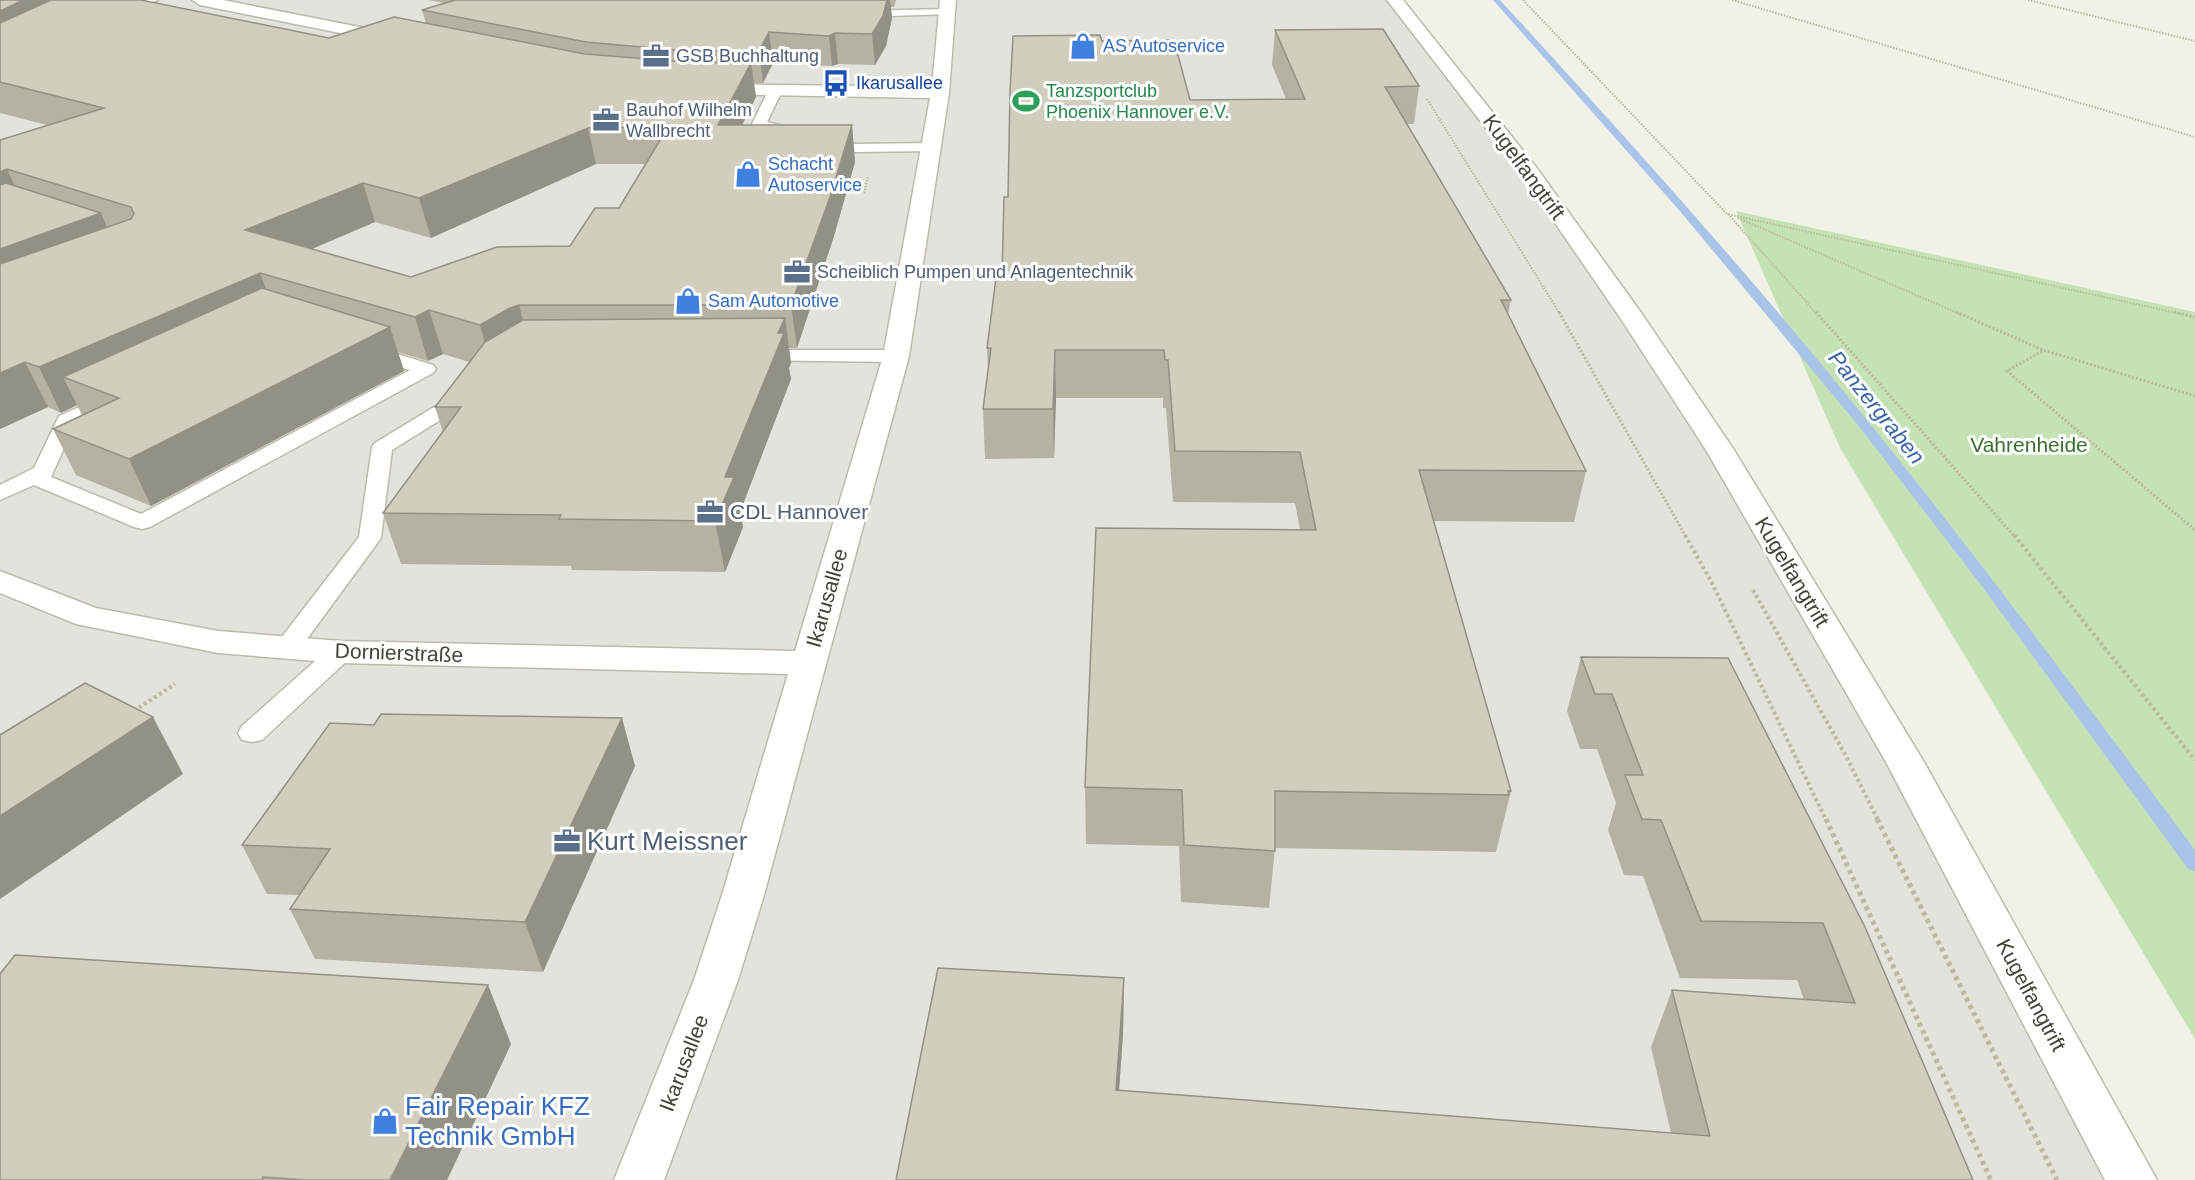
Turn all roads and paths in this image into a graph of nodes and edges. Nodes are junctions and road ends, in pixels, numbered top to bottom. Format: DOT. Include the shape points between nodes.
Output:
graph roads {
  1 [pos="152,0"];
  2 [pos="200,0"];
  3 [pos="1395,0"];
  4 [pos="1522,0"];
  5 [pos="1732,0"];
  6 [pos="2028,0"];
  7 [pos="948,6"];
  8 [pos="104,13"];
  9 [pos="848,14"];
  10 [pos="2195,42"];
  11 [pos="415,43"];
  12 [pos="692,89"];
  13 [pos="775,91"];
  14 [pos="940,93"];
  15 [pos="1423,94"];
  16 [pos="2195,137"];
  17 [pos="931,147"];
  18 [pos="1727,214"];
  19 [pos="2195,317"];
  20 [pos="352,346"];
  21 [pos="2043,350"];
  22 [pos="743,356"];
  23 [pos="896,356"];
  24 [pos="481,387"];
  25 [pos="129,391"];
  26 [pos="2195,396"];
  27 [pos="33,477"];
  28 [pos="0,493"];
  29 [pos="2195,530"];
  30 [pos="0,581"];
  31 [pos="1749,582"];
  32 [pos="288,648"];
  33 [pos="341,652"];
  34 [pos="808,663"];
  35 [pos="175,684"];
  36 [pos="126,716"];
  37 [pos="252,734"];
  38 [pos="2195,760"];
  39 [pos="639,1180"];
  40 [pos="1991,1180"];
  41 [pos="2056,1180"];
  42 [pos="2132,1180"];
  1 -- 8 [label="lane"];
  2 -- 11 [label="street"];
  3 -- 42 [label="street, Kugelfangtrift" via="1529,171 1720,450 1905,762"];
  4 -- 18 [label="path"];
  5 -- 16 [label="path"];
  6 -- 10 [label="path"];
  7 -- 9 [label="lane"];
  7 -- 14 [label="street, Ikarusallee"];
  12 -- 13 [label="street"];
  13 -- 14 [label="street"];
  13 -- 17 [label="lane" via="759,124 856,148"];
  14 -- 17 [label="street, Ikarusallee"];
  15 -- 40 [label="path" via="1540,278 1712,583 1817,800"];
  17 -- 23 [label="street, Ikarusallee"];
  18 -- 19 [label="path"];
  18 -- 21 [label="path"];
  18 -- 38 [label="path" via="2019,541"];
  20 -- 27 [label="lane" via="426,369 142,522"];
  21 -- 26 [label="path"];
  21 -- 29 [label="path" via="2007,371"];
  22 -- 23 [label="lane"];
  23 -- 34 [label="street, Ikarusallee"];
  24 -- 32 [label="lane" via="382,447 370,538"];
  25 -- 27 [label="lane" via="66,420 43,472"];
  27 -- 28 [label="lane"];
  30 -- 32 [label="street, Dornierstraße" via="88,617 218,642"];
  31 -- 41 [label="path" via="1846,756"];
  32 -- 33 [label="street, Dornierstraße"];
  33 -- 34 [label="street, Dornierstraße"];
  33 -- 37 [label="lane"];
  34 -- 39 [label="street, Ikarusallee" via="716,980"];
  35 -- 36 [label="path"];
}
